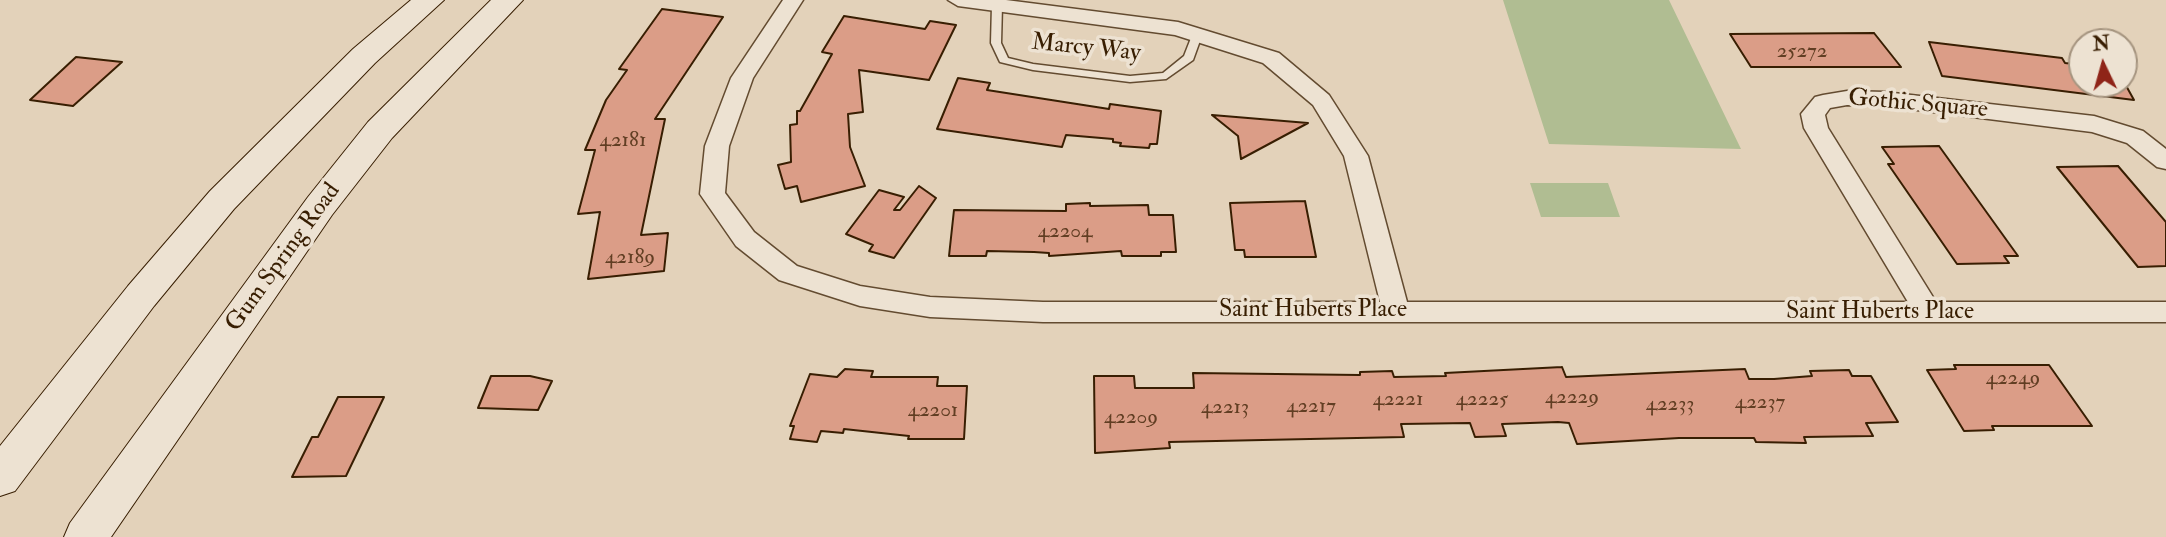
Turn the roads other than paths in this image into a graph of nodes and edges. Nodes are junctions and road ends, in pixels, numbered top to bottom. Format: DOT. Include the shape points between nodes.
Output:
graph roads {
  1 [pos="429,0"];
  2 [pos="508,0"];
  3 [pos="793,0"];
  4 [pos="958,0"];
  5 [pos="997,5"];
  6 [pos="1197,35"];
  7 [pos="2166,161"];
  8 [pos="1396,310"];
  9 [pos="2166,312"];
  10 [pos="1929,313"];
  11 [pos="0,478"];
  12 [pos="86,537"];
  1 -- 11 [label="main road" via="355,65 222,200"];
  2 -- 12 [label="main road, Gum Spring Road" via="380,130 320,205"];
  3 -- 8 [label="street, Saint Huberts Place" via="742,78 717,146 712,194 745,239 788,273 860,296 930,307 1043,312"];
  4 -- 5 [label="street"];
  5 -- 6 [label="street"];
  5 -- 6 [label="lane, Marcy Way" via="996,43 1004,60 1032,67 1130,79 1166,76 1189,58"];
  6 -- 8 [label="street" via="1271,58 1321,100 1356,156"];
  7 -- 10 [label="street, Gothic Square" via="2135,137 2094,124 1885,99 1823,102 1813,114 1816,128"];
  8 -- 10 [label="street, Saint Huberts Place"];
  9 -- 10 [label="street, Saint Huberts Place"];
}
